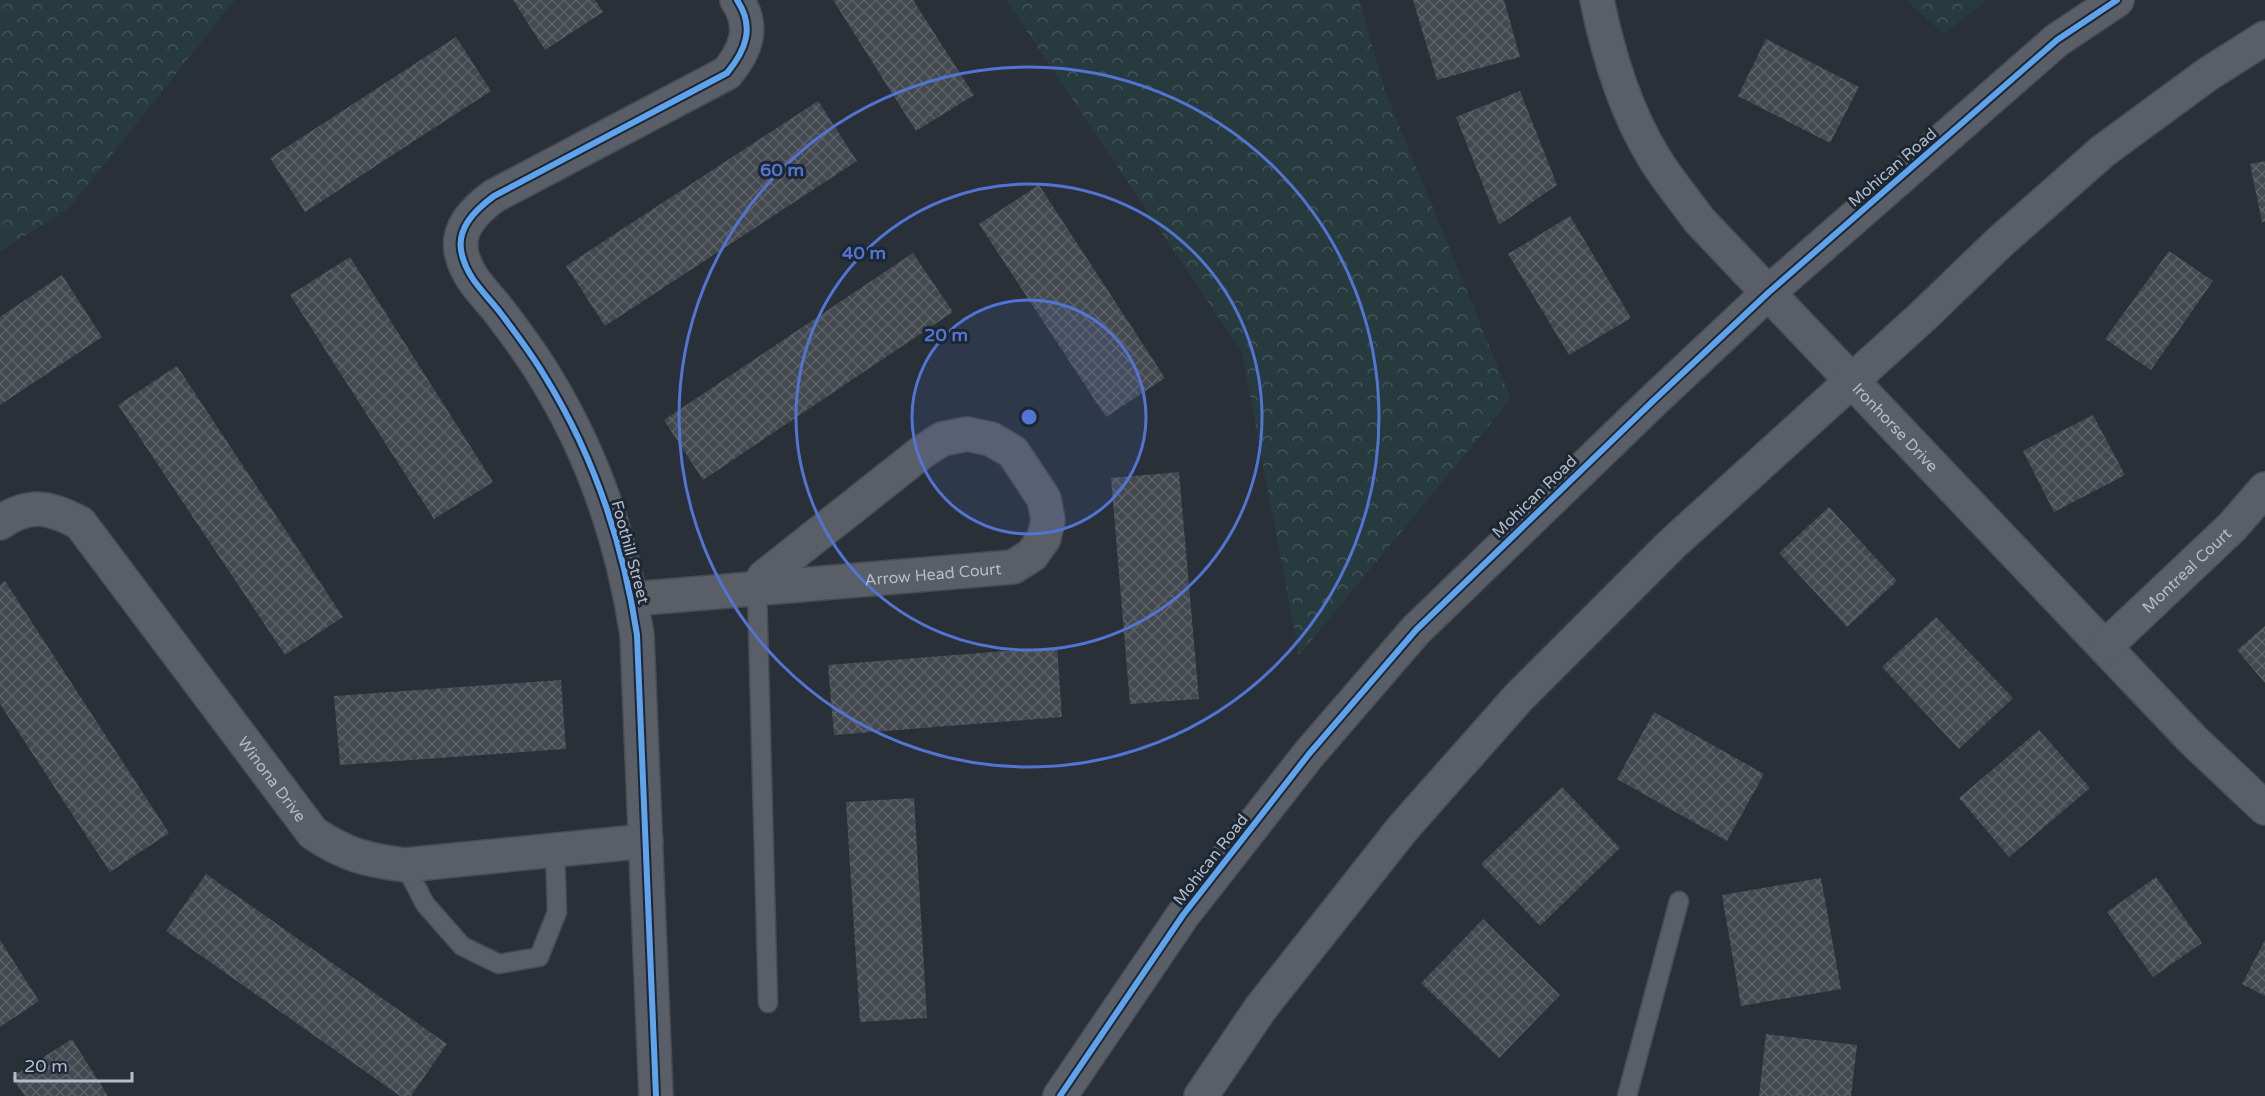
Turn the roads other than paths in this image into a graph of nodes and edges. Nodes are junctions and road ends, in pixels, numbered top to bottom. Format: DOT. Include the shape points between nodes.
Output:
graph roads {
  1 [pos="737,0"];
  2 [pos="1597,0"];
  3 [pos="2117,0"];
  4 [pos="2265,38"];
  5 [pos="1768,293"];
  6 [pos="1851,381"];
  7 [pos="2265,489"];
  8 [pos="0,523"];
  9 [pos="757,589"];
  10 [pos="632,599"];
  11 [pos="2105,647"];
  12 [pos="2265,808"];
  13 [pos="646,841"];
  14 [pos="555,850"];
  15 [pos="405,865"];
  16 [pos="1679,901"];
  17 [pos="768,1003"];
  18 [pos="656,1096"];
  19 [pos="1060,1096"];
  20 [pos="1201,1096"];
  21 [pos="1627,1096"];
  1 -- 10 [label="street, Foothill Street" via="745,11 747,34 741,56 727,73 494,196 476,208 463,231 461,253 468,274 544,374 581,442 610,514"];
  2 -- 5 [label="street, Ironhorse Drive" via="1624,97 1653,156 1699,220"];
  3 -- 5 [label="street, Mohican Road" via="2057,40"];
  4 -- 6 [label="street" via="2208,74 2103,151"];
  5 -- 6 [label="street, Ironhorse Drive"];
  5 -- 19 [label="street, Mohican Road" via="1416,630 1310,754 1183,915"];
  6 -- 11 [label="street, Ironhorse Drive"];
  6 -- 20 [label="street" via="1671,545 1520,698 1396,837 1260,1009"];
  7 -- 11 [label="street, Montreal Court" via="2232,527"];
  8 -- 15 [label="street, Winona Drive" via="34,509 58,511 80,523 313,833 332,846 367,860"];
  9 -- 9 [label="street, Arrow Head Court" via="1013,567 1032,555 1044,538 1048,520 1044,499 1012,452 992,439 967,434 942,439 834,520 764,577"];
  9 -- 10 [label="street, Arrow Head Court"];
  9 -- 17 [label="lane"];
  10 -- 13 [label="street, Foothill Street"];
  11 -- 12 [label="street, Ironhorse Drive" via="2192,739"];
  13 -- 14 [label="street, Winona Drive"];
  13 -- 18 [label="street, Foothill Street"];
  14 -- 15 [label="street, Winona Drive"];
  14 -- 15 [label="lane" via="557,912 539,957 499,964 462,946 425,904"];
  16 -- 21 [label="lane"];
}
